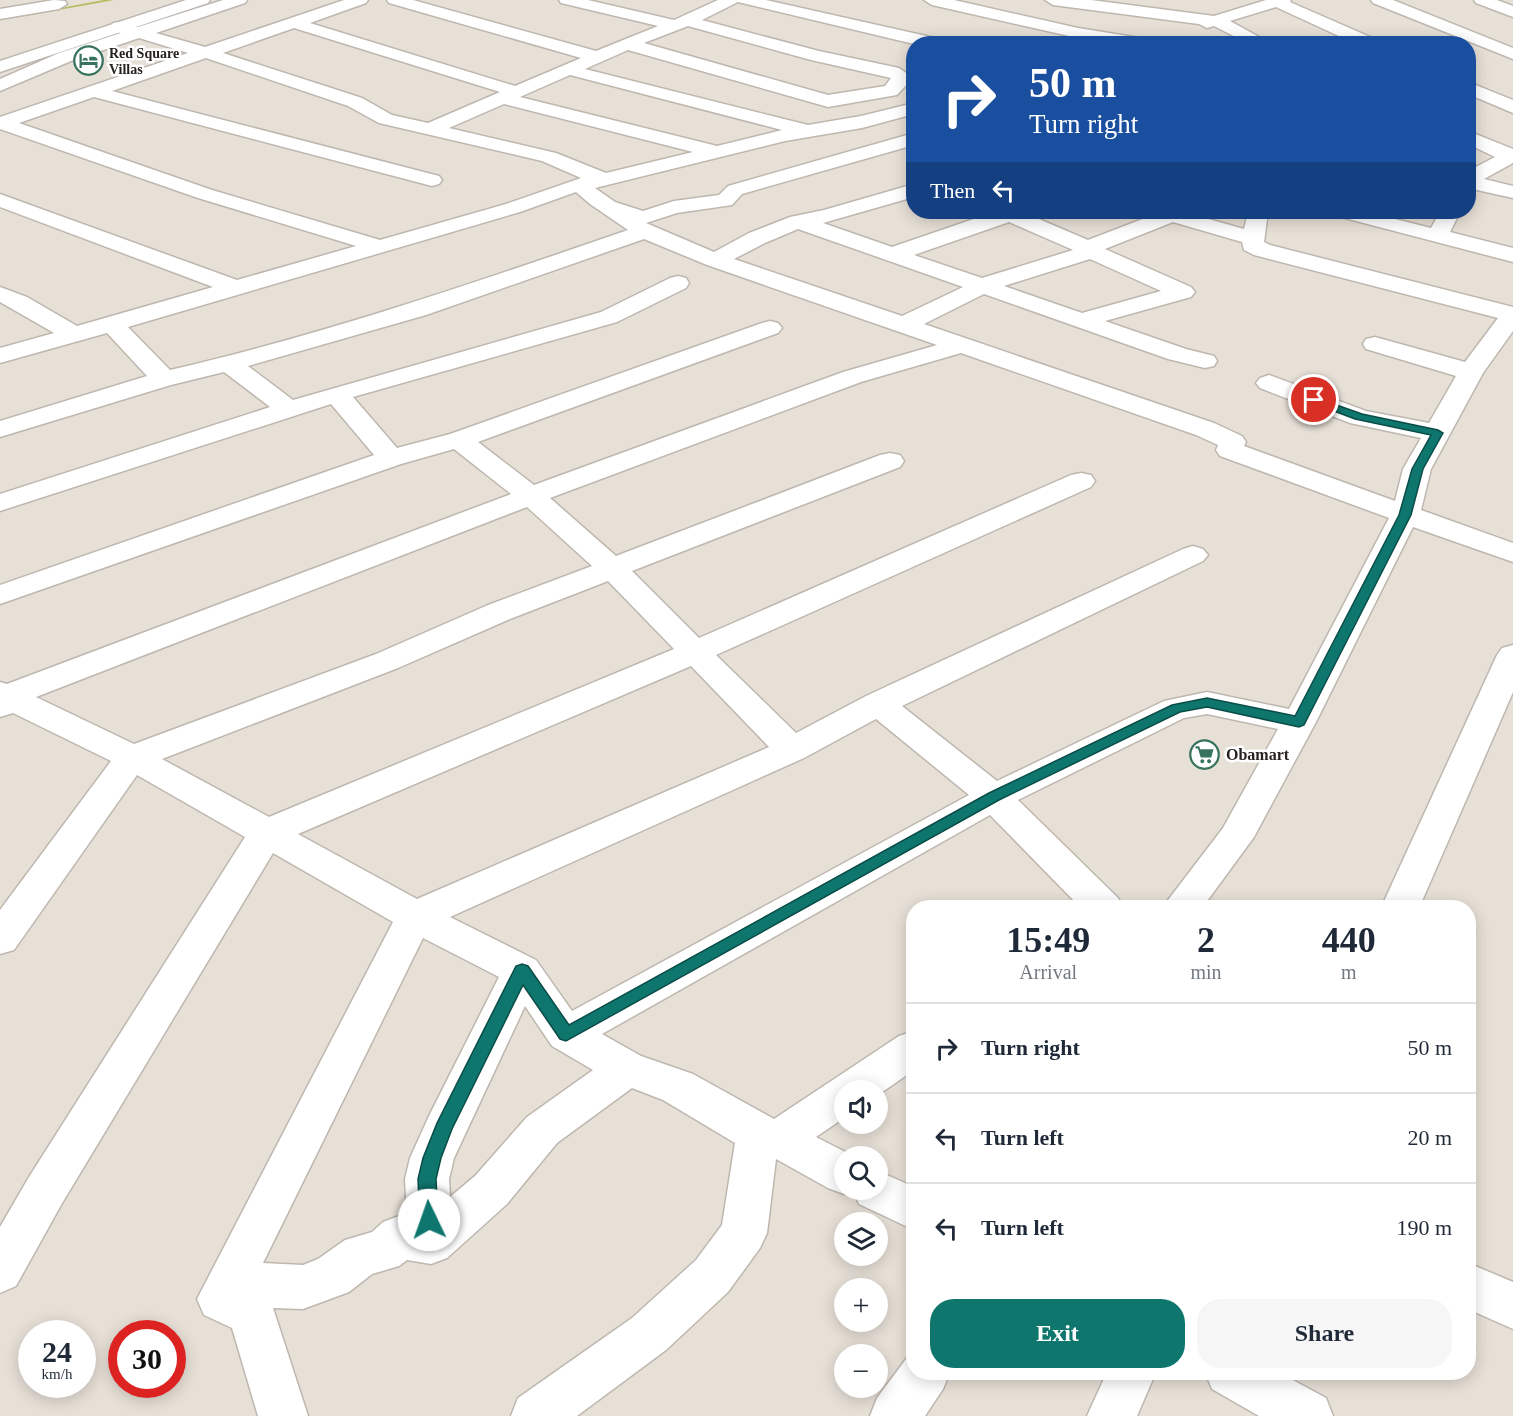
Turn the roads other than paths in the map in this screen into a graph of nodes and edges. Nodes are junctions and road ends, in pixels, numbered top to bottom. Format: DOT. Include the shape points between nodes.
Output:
graph roads {
  1 [pos="202,0"];
  2 [pos="238,0"];
  3 [pos="360,0"];
  4 [pos="395,0"];
  5 [pos="567,0"];
  6 [pos="731,0"];
  7 [pos="745,0"];
  8 [pos="1053,0"];
  9 [pos="1252,0"];
  10 [pos="1379,0"];
  11 [pos="1482,0"];
  12 [pos="942,1"];
  13 [pos="1277,2"];
  14 [pos="59,4"];
  15 [pos="1513,12"];
  16 [pos="0,14"];
  17 [pos="1216,21"];
  18 [pos="294,23"];
  19 [pos="680,23"];
  20 [pos="119,27"];
  21 [pos="142,32"];
  22 [pos="1097,36"];
  23 [pos="1173,36"];
  24 [pos="1247,36"];
  25 [pos="1353,36"];
  26 [pos="1468,36"];
  27 [pos="906,37"];
  28 [pos="1476,39"];
  29 [pos="627,44"];
  30 [pos="207,53"];
  31 [pos="1513,54"];
  32 [pos="598,57"];
  33 [pos="0,67"];
  34 [pos="570,70"];
  35 [pos="0,86"];
  36 [pos="891,91"];
  37 [pos="1476,91"];
  38 [pos="96,92"];
  39 [pos="510,95"];
  40 [pos="828,101"];
  41 [pos="1513,107"];
  42 [pos="905,111"];
  43 [pos="774,122"];
  44 [pos="862,122"];
  45 [pos="0,123"];
  46 [pos="433,128"];
  47 [pos="808,131"];
  48 [pos="906,136"];
  49 [pos="1476,140"];
  50 [pos="906,141"];
  51 [pos="715,152"];
  52 [pos="870,153"];
  53 [pos="1512,156"];
  54 [pos="892,162"];
  55 [pos="1476,176"];
  56 [pos="432,180"];
  57 [pos="1476,183"];
  58 [pos="593,188"];
  59 [pos="906,192"];
  60 [pos="1513,192"];
  61 [pos="0,201"];
  62 [pos="995,219"];
  63 [pos="1025,219"];
  64 [pos="1154,219"];
  65 [pos="1221,219"];
  66 [pos="1371,219"];
  67 [pos="1446,219"];
  68 [pos="798,222"];
  69 [pos="1257,223"];
  70 [pos="645,232"];
  71 [pos="1437,236"];
  72 [pos="378,246"];
  73 [pos="1089,249"];
  74 [pos="892,255"];
  75 [pos="1513,255"];
  76 [pos="715,260"];
  77 [pos="678,283"];
  78 [pos="985,285"];
  79 [pos="234,287"];
  80 [pos="0,294"];
  81 [pos="1513,314"];
  82 [pos="1083,320"];
  83 [pos="111,323"];
  84 [pos="903,325"];
  85 [pos="770,328"];
  86 [pos="74,335"];
  87 [pos="1375,344"];
  88 [pos="962,345"];
  89 [pos="0,356"];
  90 [pos="1205,361"];
  91 [pos="229,364"];
  92 [pos="1471,372"];
  93 [pos="164,379"];
  94 [pos="1269,383"];
  95 [pos="336,394"];
  96 [pos="289,409"];
  97 [pos="0,429"];
  98 [pos="1438,433"];
  99 [pos="459,440"];
  100 [pos="391,458"];
  101 [pos="890,460"];
  102 [pos="1081,481"];
  103 [pos="531,496"];
  104 [pos="0,503"];
  105 [pos="1405,515"];
  106 [pos="1513,553"];
  107 [pos="1192,555"];
  108 [pos="611,567"];
  109 [pos="0,595"];
  110 [pos="693,653"];
  111 [pos="1513,655"];
  112 [pos="3,698"];
  113 [pos="878,705"];
  114 [pos="1299,722"];
  115 [pos="792,750"];
  116 [pos="132,757"];
  117 [pos="994,797"];
  118 [pos="266,833"];
  119 [pos="1098,900"];
  120 [pos="1187,900"];
  121 [pos="1404,900"];
  122 [pos="415,916"];
  123 [pos="0,939"];
  124 [pos="522,971"];
  125 [pos="566,1034"];
  126 [pos="906,1053"];
  127 [pos="627,1069"];
  128 [pos="866,1080"];
  129 [pos="834,1101"];
  130 [pos="768,1137"];
  131 [pos="834,1169"];
  132 [pos="888,1197"];
  133 [pos="906,1206"];
  134 [pos="430,1243"];
  135 [pos="0,1271"];
  136 [pos="242,1284"];
  137 [pos="1476,1289"];
  138 [pos="1513,1306"];
  139 [pos="921,1380"];
  140 [pos="1128,1380"];
  141 [pos="1243,1380"];
  142 [pos="284,1416"];
  143 [pos="536,1416"];
  144 [pos="896,1416"];
  145 [pos="1112,1416"];
  146 [pos="1308,1416"];
  1 -- 20 [label="main road"];
  2 -- 21 [label="main road"];
  3 -- 18 [label="main road"];
  4 -- 32 [label="main road"];
  5 -- 19 [label="main road"];
  6 -- 19 [label="main road"];
  7 -- 27 [label="main road"];
  8 -- 17 [label="main road"];
  9 -- 13 [label="main road"];
  10 -- 26 [label="main road"];
  11 -- 15 [label="main road"];
  12 -- 22 [label="main road"];
  13 -- 17 [label="main road"];
  13 -- 25 [label="main road"];
  14 -- 16 [label="main road"];
  17 -- 23 [label="main road"];
  17 -- 24 [label="main road"];
  18 -- 30 [label="main road"];
  18 -- 39 [label="main road"];
  19 -- 29 [label="main road"];
  19 -- 36 [label="main road" via="903,76"];
  20 -- 21 [label="main road"];
  20 -- 33 [label="main road"];
  21 -- 30 [label="main road"];
  21 -- 35 [label="main road" via="54,61"];
  28 -- 31 [label="main road"];
  29 -- 32 [label="main road"];
  29 -- 40 [label="main road"];
  30 -- 38 [label="main road"];
  30 -- 46 [label="main road" via="355,102 386,119"];
  32 -- 34 [label="main road"];
  34 -- 39 [label="main road"];
  34 -- 43 [label="main road"];
  36 -- 40 [label="main road"];
  36 -- 42 [label="main road"];
  37 -- 41 [label="main road"];
  38 -- 45 [label="main road"];
  38 -- 56 [label="main road"];
  39 -- 46 [label="main road"];
  39 -- 51 [label="main road"];
  40 -- 43 [label="main road"];
  42 -- 44 [label="main road"];
  43 -- 47 [label="main road"];
  44 -- 47 [label="main road"];
  44 -- 48 [label="main road"];
  45 -- 72 [label="main road" via="225,200"];
  46 -- 58 [label="main road" via="549,157"];
  47 -- 51 [label="main road"];
  49 -- 53 [label="main road"];
  50 -- 52 [label="main road"];
  51 -- 58 [label="main road"];
  52 -- 54 [label="main road"];
  52 -- 58 [label="main road" via="735,190 725,201 674,207 642,218"];
  53 -- 55 [label="main road"];
  57 -- 60 [label="main road"];
  58 -- 70 [label="main road"];
  58 -- 72 [label="main road"];
  59 -- 68 [label="main road"];
  61 -- 79 [label="main road"];
  62 -- 74 [label="main road"];
  63 -- 73 [label="main road"];
  64 -- 73 [label="main road"];
  65 -- 69 [label="main road"];
  66 -- 71 [label="main road"];
  67 -- 71 [label="main road"];
  68 -- 74 [label="main road"];
  68 -- 76 [label="main road"];
  69 -- 81 [label="main road" via="1252,244 1262,250"];
  70 -- 76 [label="main road"];
  70 -- 91 [label="main road" via="418,310"];
  71 -- 75 [label="main road"];
  72 -- 79 [label="main road"];
  73 -- 78 [label="main road"];
  73 -- 82 [label="main road" via="1183,292"];
  74 -- 78 [label="main road"];
  76 -- 84 [label="main road"];
  77 -- 95 [label="main road" via="609,317"];
  78 -- 82 [label="main road"];
  78 -- 84 [label="main road"];
  79 -- 83 [label="main road"];
  80 -- 86 [label="main road"];
  81 -- 92 [label="main road"];
  82 -- 90 [label="main road"];
  83 -- 86 [label="main road"];
  83 -- 93 [label="main road"];
  84 -- 88 [label="main road"];
  85 -- 99 [label="main road"];
  86 -- 89 [label="main road"];
  87 -- 92 [label="main road"];
  88 -- 103 [label="main road" via="852,377"];
  88 -- 105 [label="main road" via="1205,429 1233,442 1229,450"];
  91 -- 93 [label="main road"];
  91 -- 96 [label="main road"];
  92 -- 98 [label="main road"];
  93 -- 97 [label="main road"];
  94 -- 98 [label="main road" via="1359,417"];
  95 -- 96 [label="main road"];
  95 -- 100 [label="main road"];
  96 -- 104 [label="main road"];
  98 -- 105 [label="main road" via="1417,469"];
  99 -- 100 [label="main road"];
  99 -- 103 [label="main road"];
  100 -- 109 [label="main road"];
  101 -- 108 [label="main road"];
  102 -- 110 [label="main road"];
  103 -- 108 [label="main road"];
  103 -- 112 [label="main road"];
  105 -- 106 [label="main road"];
  105 -- 114 [label="main road"];
  107 -- 113 [label="main road"];
  108 -- 110 [label="main road"];
  108 -- 116 [label="main road" via="387,661"];
  110 -- 115 [label="main road"];
  110 -- 118 [label="main road"];
  111 -- 121 [label="main road"];
  112 -- 116 [label="main road"];
  113 -- 115 [label="main road"];
  113 -- 117 [label="main road"];
  114 -- 117 [label="main road" via="1220,704 1187,705"];
  114 -- 120 [label="main road" via="1236,837"];
  115 -- 122 [label="main road"];
  116 -- 118 [label="main road"];
  116 -- 123 [label="main road"];
  117 -- 119 [label="main road"];
  117 -- 125 [label="main road"];
  118 -- 122 [label="main road"];
  118 -- 135 [label="main road" via="51,1181"];
  122 -- 124 [label="main road"];
  122 -- 136 [label="main road" via="221,1299 237,1307"];
  124 -- 125 [label="main road"];
  124 -- 134 [label="main road" via="432,1158 427,1179"];
  125 -- 127 [label="main road"];
  126 -- 128 [label="main road"];
  127 -- 130 [label="main road" via="678,1087"];
  127 -- 134 [label="main road" via="542,1130 491,1190"];
  129 -- 130 [label="main road"];
  130 -- 131 [label="main road"];
  130 -- 143 [label="main road" via="744,1233 712,1276 649,1334"];
  132 -- 133 [label="main road"];
  134 -- 136 [label="main road" via="399,1237 383,1251 361,1255 333,1276 303,1287"];
  136 -- 142 [label="main road"];
  137 -- 138 [label="main road"];
  139 -- 144 [label="main road"];
  140 -- 145 [label="main road"];
  141 -- 146 [label="main road"];
}
